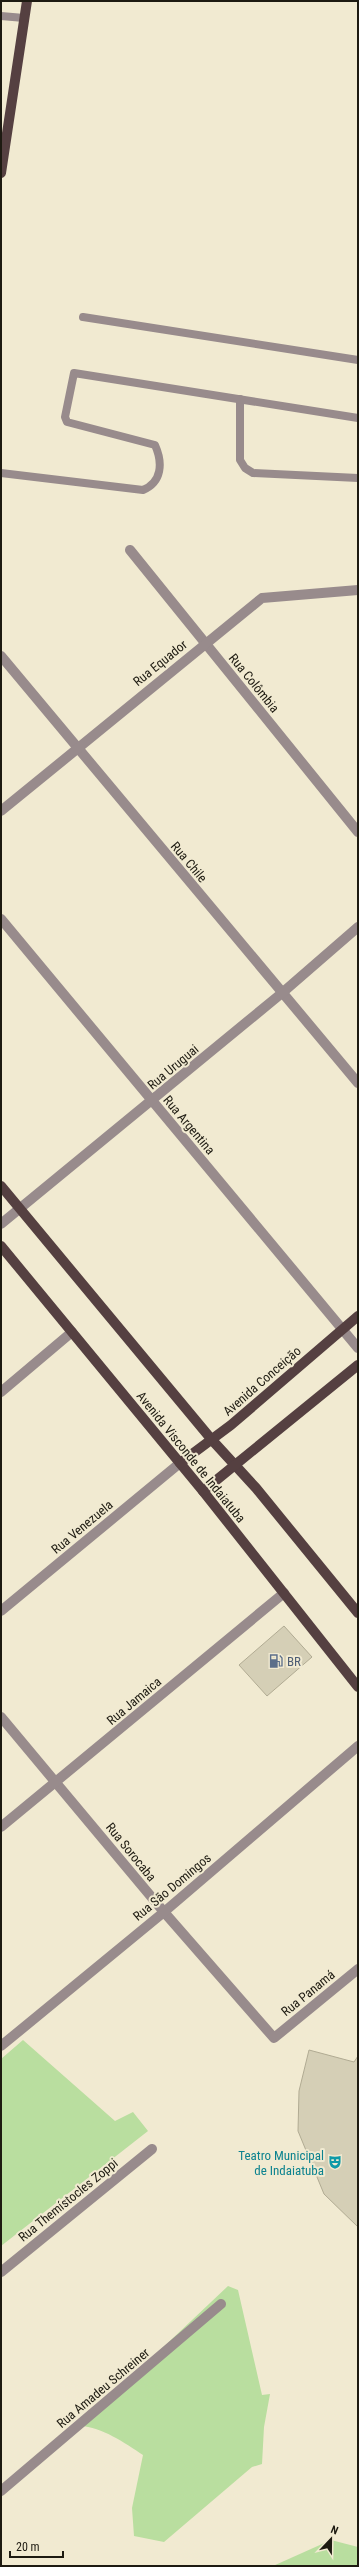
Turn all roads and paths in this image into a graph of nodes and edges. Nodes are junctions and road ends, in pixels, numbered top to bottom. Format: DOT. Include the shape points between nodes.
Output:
graph roads {
  1 [pos="27,1"];
  2 [pos="1,16"];
  3 [pos="24,18"];
  4 [pos="1,173"];
  5 [pos="83,317"];
  6 [pos="358,360"];
  7 [pos="240,399"];
  8 [pos="358,418"];
  9 [pos="1,473"];
  10 [pos="358,478"];
  11 [pos="130,550"];
  12 [pos="358,590"];
  13 [pos="206,643"];
  14 [pos="1,656"];
  15 [pos="78,748"];
  16 [pos="1,811"];
  17 [pos="358,832"];
  18 [pos="1,919"];
  19 [pos="358,927"];
  20 [pos="282,993"];
  21 [pos="358,1083"];
  22 [pos="152,1101"];
  23 [pos="1,1186"];
  24 [pos="20,1209"];
  25 [pos="1,1224"];
  26 [pos="1,1246"];
  27 [pos="358,1316"];
  28 [pos="342,1329"];
  29 [pos="72,1332"];
  30 [pos="358,1348"];
  31 [pos="358,1365"];
  32 [pos="1,1392"];
  33 [pos="212,1440"];
  34 [pos="180,1464"];
  35 [pos="236,1466"];
  36 [pos="203,1491"];
  37 [pos="284,1593"];
  38 [pos="1,1611"];
  39 [pos="358,1613"];
  40 [pos="358,1687"];
  41 [pos="1,1717"];
  42 [pos="358,1746"];
  43 [pos="57,1782"];
  44 [pos="1,1827"];
  45 [pos="164,1912"];
  46 [pos="358,1969"];
  47 [pos="274,2038"];
  48 [pos="1,2046"];
  49 [pos="152,2149"];
  50 [pos="1,2272"];
  51 [pos="221,2304"];
  52 [pos="1,2491"];
  1 -- 3 [label="main road"];
  2 -- 3 [label="lane"];
  3 -- 4 [label="main road"];
  5 -- 6 [label="lane"];
  7 -- 8 [label="lane"];
  7 -- 9 [label="lane" via="74,373 65,417 67,422 155,445 160,456 158,479 152,486 143,490"];
  7 -- 10 [label="lane" via="240,460 245,468 253,473"];
  11 -- 13 [label="street, Rua Colômbia"];
  12 -- 13 [label="street, Rua Equador" via="262,598"];
  13 -- 15 [label="street, Rua Equador"];
  13 -- 17 [label="street, Rua Colômbia"];
  14 -- 15 [label="street, Rua Chile"];
  15 -- 16 [label="street, Rua Equador"];
  15 -- 20 [label="street, Rua Chile"];
  18 -- 22 [label="street, Rua Argentina"];
  19 -- 20 [label="street, Rua Uruguai"];
  20 -- 21 [label="street, Rua Chile"];
  20 -- 22 [label="street, Rua Uruguai"];
  22 -- 24 [label="street, Rua Uruguai"];
  22 -- 28 [label="street, Rua Argentina"];
  23 -- 24 [label="main road, Avenida Visconde de Indaiatuba"];
  24 -- 25 [label="street, Rua Uruguai"];
  24 -- 33 [label="main road, Avenida Visconde de Indaiatuba"];
  26 -- 29 [label="main road, Avenida Visconde de Indaiatuba"];
  27 -- 28 [label="main road, Avenida Conceição"];
  28 -- 30 [label="street, Rua Argentina"];
  28 -- 33 [label="main road, Avenida Conceição"];
  29 -- 32 [label="street"];
  29 -- 34 [label="main road, Avenida Visconde de Indaiatuba"];
  31 -- 35 [label="main road"];
  33 -- 34 [label="main road, Avenida Conceição"];
  33 -- 35 [label="main road, Avenida Visconde de Indaiatuba"];
  34 -- 36 [label="main road, Avenida Visconde de Indaiatuba"];
  34 -- 38 [label="street, Rua Venezuela"];
  35 -- 36 [label="main road"];
  35 -- 39 [label="main road, Avenida Visconde de Indaiatuba"];
  36 -- 37 [label="main road, Avenida Visconde de Indaiatuba"];
  37 -- 40 [label="main road, Avenida Visconde de Indaiatuba"];
  37 -- 43 [label="street, Rua Jamaica"];
  41 -- 43 [label="street, Rua Sorocaba"];
  42 -- 45 [label="street, Rua São Domingos"];
  43 -- 44 [label="street, Rua Jamaica"];
  43 -- 45 [label="street, Rua Sorocaba"];
  45 -- 47 [label="street, Rua Sorocaba"];
  45 -- 48 [label="street, Rua São Domingos"];
  46 -- 47 [label="street, Rua Panamá"];
  49 -- 50 [label="street, Rua Themístocles Zoppi"];
  51 -- 52 [label="street, Rua Amadeu Schreiner"];
}
